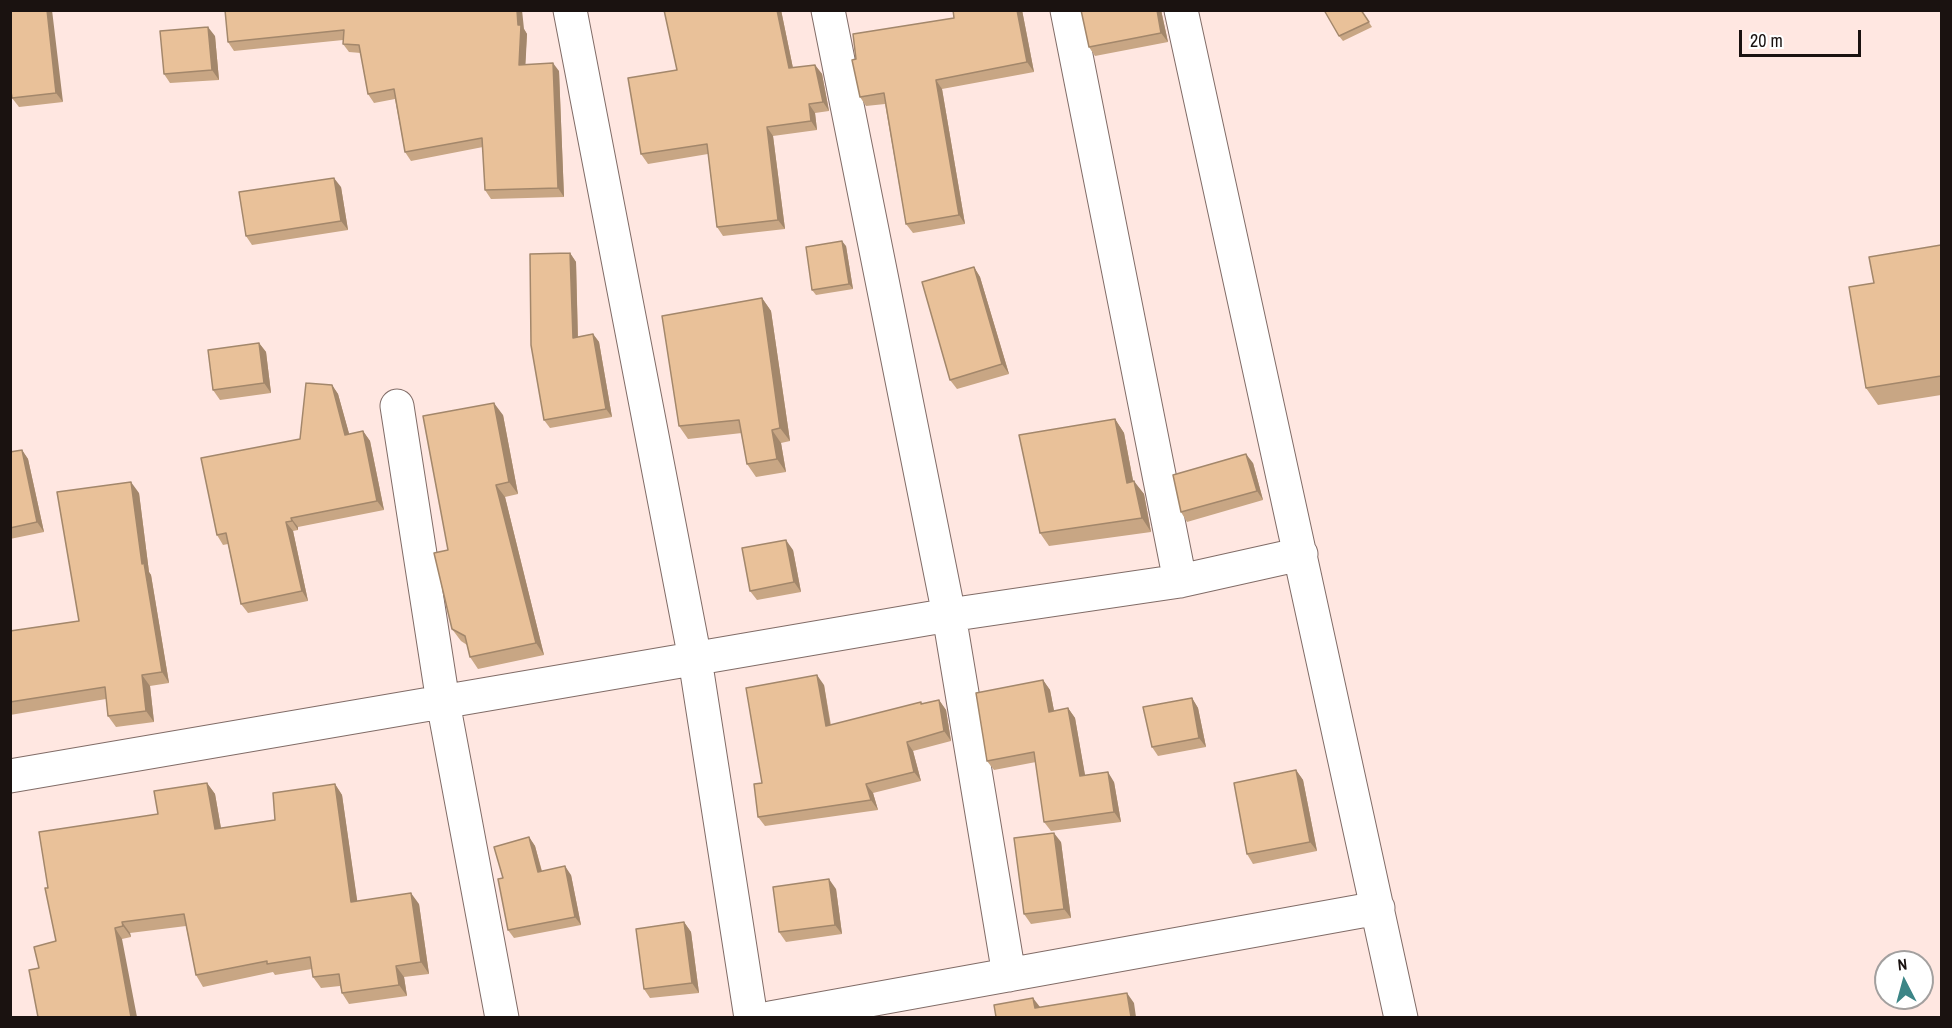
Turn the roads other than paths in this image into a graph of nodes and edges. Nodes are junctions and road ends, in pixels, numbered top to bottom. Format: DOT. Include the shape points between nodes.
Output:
graph roads {
  1 [pos="570,10"];
  2 [pos="828,10"];
  3 [pos="1067,10"];
  4 [pos="1181,10"];
  5 [pos="397,405"];
  6 [pos="1301,554"];
  7 [pos="1180,581"];
  8 [pos="949,615"];
  9 [pos="695,658"];
  10 [pos="443,702"];
  11 [pos="10,776"];
  12 [pos="1378,908"];
  13 [pos="1009,975"];
  14 [pos="502,1017"];
  15 [pos="751,1017"];
  16 [pos="770,1017"];
  17 [pos="1401,1017"];
  1 -- 9 [label="street"];
  2 -- 8 [label="street"];
  3 -- 7 [label="street"];
  4 -- 6 [label="street"];
  5 -- 10 [label="street"];
  6 -- 7 [label="street"];
  6 -- 12 [label="street"];
  7 -- 8 [label="street"];
  8 -- 9 [label="street"];
  8 -- 13 [label="street"];
  9 -- 10 [label="street"];
  9 -- 15 [label="street"];
  10 -- 11 [label="street"];
  10 -- 14 [label="street"];
  12 -- 13 [label="street"];
  12 -- 17 [label="street"];
  13 -- 16 [label="street"];
}
